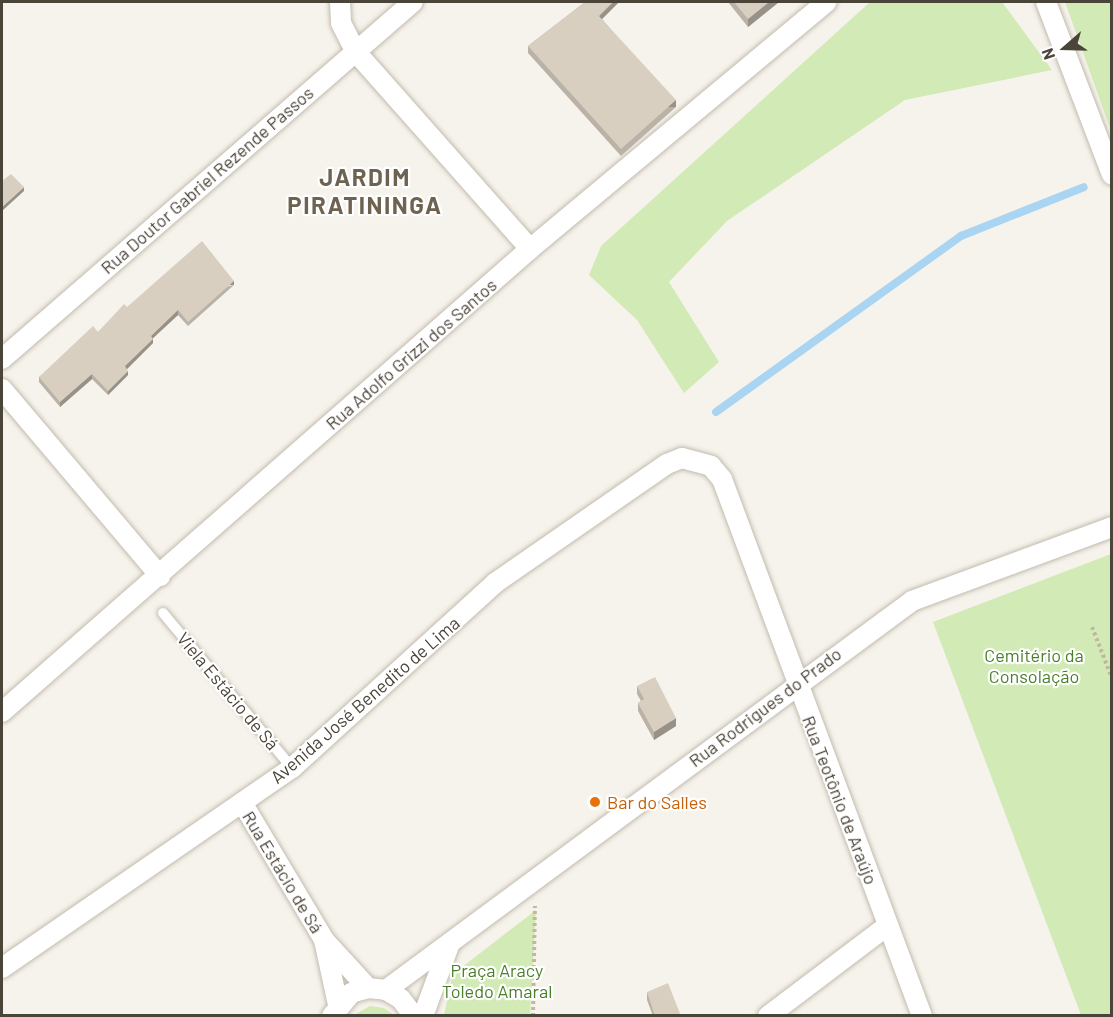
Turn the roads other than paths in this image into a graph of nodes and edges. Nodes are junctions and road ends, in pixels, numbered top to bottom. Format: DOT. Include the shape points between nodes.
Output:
graph roads {
  1 [pos="340,2"];
  2 [pos="413,2"];
  3 [pos="826,2"];
  4 [pos="1046,2"];
  5 [pos="355,51"];
  6 [pos="1112,176"];
  7 [pos="531,249"];
  8 [pos="2,359"];
  9 [pos="2,389"];
  10 [pos="698,459"];
  11 [pos="1112,527"];
  12 [pos="160,576"];
  13 [pos="163,613"];
  14 [pos="796,685"];
  15 [pos="2,712"];
  16 [pos="292,768"];
  17 [pos="243,804"];
  18 [pos="887,926"];
  19 [pos="324,940"];
  20 [pos="450,943"];
  21 [pos="2,968"];
  22 [pos="377,989"];
  23 [pos="335,1010"];
  24 [pos="414,1016"];
  25 [pos="423,1016"];
  26 [pos="768,1016"];
  27 [pos="922,1016"];
  1 -- 5 [label="street" via="341,23"];
  2 -- 5 [label="street, Rua Doutor Gabriel Rezende Passos"];
  3 -- 7 [label="street, Rua Adolfo Grizzi dos Santos"];
  4 -- 6 [label="street"];
  5 -- 7 [label="street"];
  5 -- 8 [label="street, Rua Doutor Gabriel Rezende Passos"];
  7 -- 12 [label="street, Rua Adolfo Grizzi dos Santos"];
  9 -- 12 [label="street"];
  10 -- 14 [label="street, Rua Teotônio de Araújo" via="722,478"];
  10 -- 16 [label="street, Avenida José Benedito de Lima" via="682,458 667,464 495,583"];
  11 -- 14 [label="street, Rua Rodrigues do Prado" via="912,601"];
  12 -- 15 [label="street, Rua Adolfo Grizzi dos Santos"];
  13 -- 16 [label="lane, Viela Estácio de Sá"];
  14 -- 18 [label="street, Rua Teotônio de Araújo"];
  14 -- 20 [label="street, Rua Rodrigues do Prado"];
  16 -- 17 [label="street, Avenida José Benedito de Lima"];
  17 -- 19 [label="street, Rua Estácio de Sá"];
  17 -- 21 [label="street, Avenida José Benedito de Lima"];
  18 -- 26 [label="street"];
  18 -- 27 [label="street, Rua Teotônio de Araújo"];
  19 -- 22 [label="street, Rua Estácio de Sá"];
  19 -- 23 [label="street, Rua Estácio de Sá"];
  20 -- 22 [label="street, Rua Rodrigues do Prado"];
  20 -- 25 [label="street"];
  22 -- 23 [label="street, Rua Rodrigues do Prado" via="351,993"];
  22 -- 24 [label="street, Rua Estácio de Sá" via="401,999"];
}
